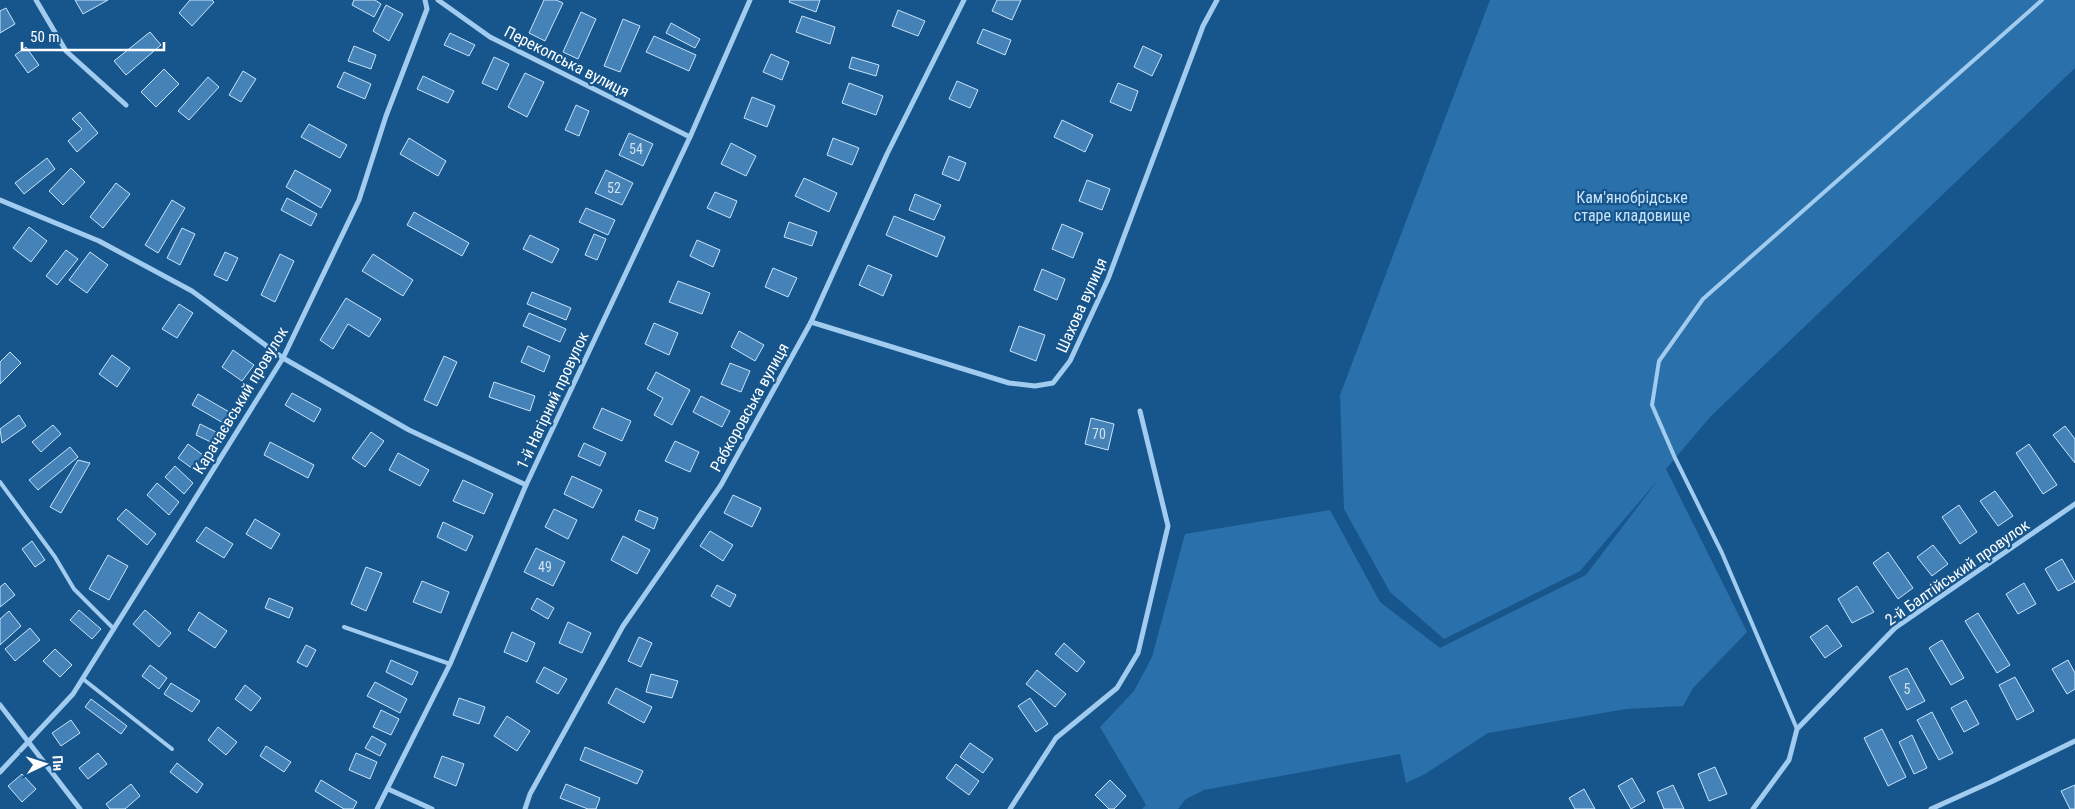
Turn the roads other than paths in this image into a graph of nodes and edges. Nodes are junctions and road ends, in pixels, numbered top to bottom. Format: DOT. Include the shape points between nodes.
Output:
graph roads {
  1 [pos="36,0"];
  2 [pos="424,0"];
  3 [pos="438,0"];
  4 [pos="750,0"];
  5 [pos="964,0"];
  6 [pos="1217,0"];
  7 [pos="2042,0"];
  8 [pos="126,105"];
  9 [pos="690,136"];
  10 [pos="0,200"];
  11 [pos="810,322"];
  12 [pos="282,358"];
  13 [pos="1140,412"];
  14 [pos="0,482"];
  15 [pos="526,485"];
  16 [pos="2075,504"];
  17 [pos="344,626"];
  18 [pos="114,629"];
  19 [pos="450,664"];
  20 [pos="83,679"];
  21 [pos="0,706"];
  22 [pos="1797,729"];
  23 [pos="2075,741"];
  24 [pos="29,743"];
  25 [pos="172,749"];
  26 [pos="0,772"];
  27 [pos="388,789"];
  28 [pos="80,809"];
  29 [pos="377,809"];
  30 [pos="432,809"];
  31 [pos="526,809"];
  32 [pos="1010,809"];
  33 [pos="1753,809"];
  34 [pos="1931,809"];
  1 -- 8 [label="street" via="66,51"];
  2 -- 12 [label="street, Карачаєвський провулок" via="427,9 386,116 359,200"];
  3 -- 9 [label="street, Перекопська вулиця" via="490,37"];
  4 -- 9 [label="street, 1-й Нагірний провулок"];
  5 -- 11 [label="street, Рабкоровська вулиця" via="887,154"];
  6 -- 11 [label="street, Шахова вулиця" via="1203,26 1108,279 1070,361 1053,383 1035,386 1009,383"];
  7 -- 22 [label="lane" via="1703,299 1659,361 1652,405 1722,552"];
  9 -- 15 [label="street, 1-й Нагірний провулок"];
  10 -- 12 [label="street" via="99,241 192,291"];
  11 -- 31 [label="street, Рабкоровська вулиця" via="721,485 623,626 530,794"];
  12 -- 15 [label="street" via="409,430"];
  12 -- 18 [label="street, Карачаєвський провулок"];
  13 -- 32 [label="street" via="1168,526 1138,654 1117,688 1056,738"];
  14 -- 18 [label="lane" via="55,557 74,589"];
  15 -- 19 [label="street, 1-й Нагірний провулок"];
  16 -- 22 [label="street, 2-й Балтійський провулок" via="1895,628"];
  17 -- 19 [label="lane"];
  18 -- 20 [label="street, Карачаєвський провулок"];
  19 -- 27 [label="street, 1-й Нагірний провулок"];
  20 -- 24 [label="street, Карачаєвський провулок"];
  20 -- 25 [label="lane"];
  21 -- 24 [label="street"];
  22 -- 33 [label="street, 2-й Балтійський провулок" via="1789,760"];
  23 -- 34 [label="street"];
  24 -- 26 [label="street, Карачаєвський провулок"];
  24 -- 28 [label="street"];
  27 -- 29 [label="street, 1-й Нагірний провулок"];
  27 -- 30 [label="street"];
}
